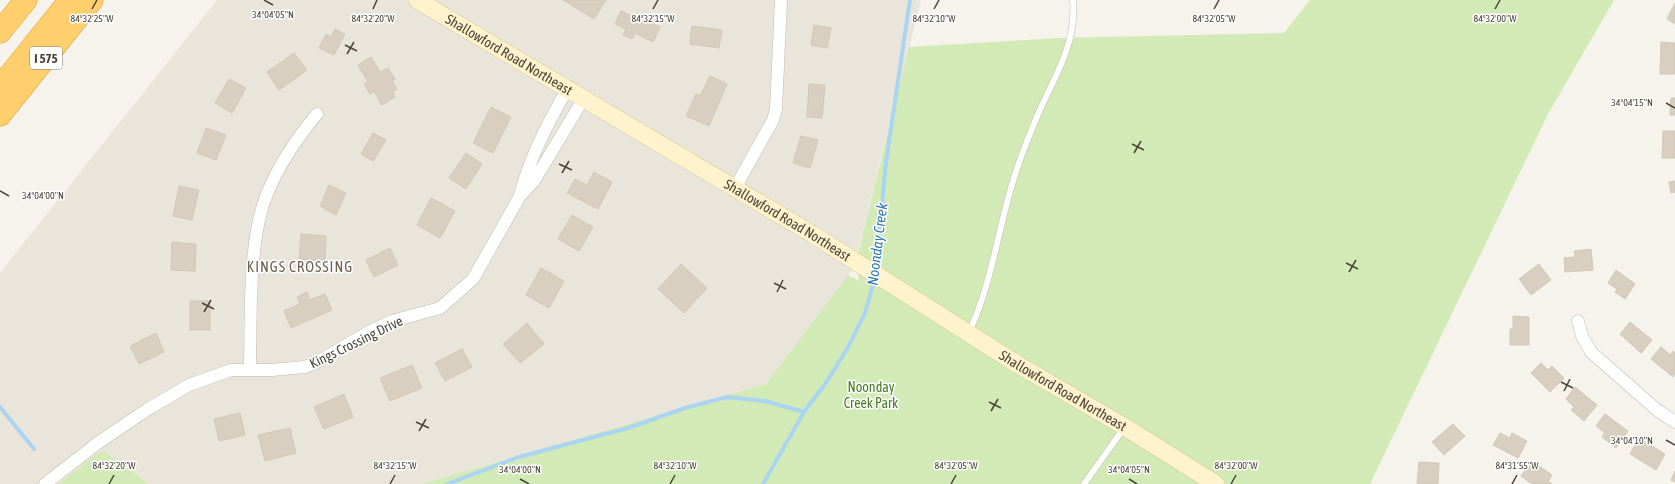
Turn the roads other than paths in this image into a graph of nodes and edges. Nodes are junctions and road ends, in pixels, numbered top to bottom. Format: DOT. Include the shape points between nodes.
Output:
graph roads {
  1 [pos="26,0"];
  2 [pos="51,0"];
  3 [pos="70,0"];
  4 [pos="92,0"];
  5 [pos="417,0"];
  6 [pos="781,0"];
  7 [pos="1073,0"];
  8 [pos="0,32"];
  9 [pos="0,66"];
  10 [pos="0,87"];
  11 [pos="568,88"];
  12 [pos="584,98"];
  13 [pos="317,114"];
  14 [pos="0,115"];
  15 [pos="735,188"];
  16 [pos="520,196"];
  17 [pos="1578,321"];
  18 [pos="968,333"];
  19 [pos="250,369"];
  20 [pos="1675,422"];
  21 [pos="1124,427"];
  22 [pos="45,484"];
  23 [pos="1084,484"];
  24 [pos="1216,484"];
  1 -- 8 [label="highway"];
  2 -- 9 [label="highway"];
  3 -- 10 [label="highway"];
  4 -- 14 [label="highway, I 575"];
  5 -- 11 [label="street, Shallowford Road Northeast"];
  6 -- 15 [label="street" via="776,109 773,120"];
  7 -- 18 [label="lane" via="1067,52 1023,151 982,300"];
  11 -- 12 [label="street, Shallowford Road Northeast"];
  11 -- 16 [label="street, Kings Crossing Drive" via="540,138"];
  12 -- 15 [label="street, Shallowford Road Northeast"];
  12 -- 16 [label="street, Kings Crossing Drive" via="534,181"];
  13 -- 19 [label="street" via="300,134 276,174 260,214 254,256"];
  15 -- 18 [label="street, Shallowford Road Northeast"];
  16 -- 19 [label="street, Kings Crossing Drive" via="473,279 440,308 392,321 305,367"];
  17 -- 20 [label="street" via="1582,336 1591,352 1657,410"];
  18 -- 21 [label="street, Shallowford Road Northeast"];
  19 -- 22 [label="street, Kings Crossing Drive" via="231,370 210,376 169,396 99,442"];
  21 -- 23 [label="lane"];
  21 -- 24 [label="street, Shallowford Road Northeast"];
}
